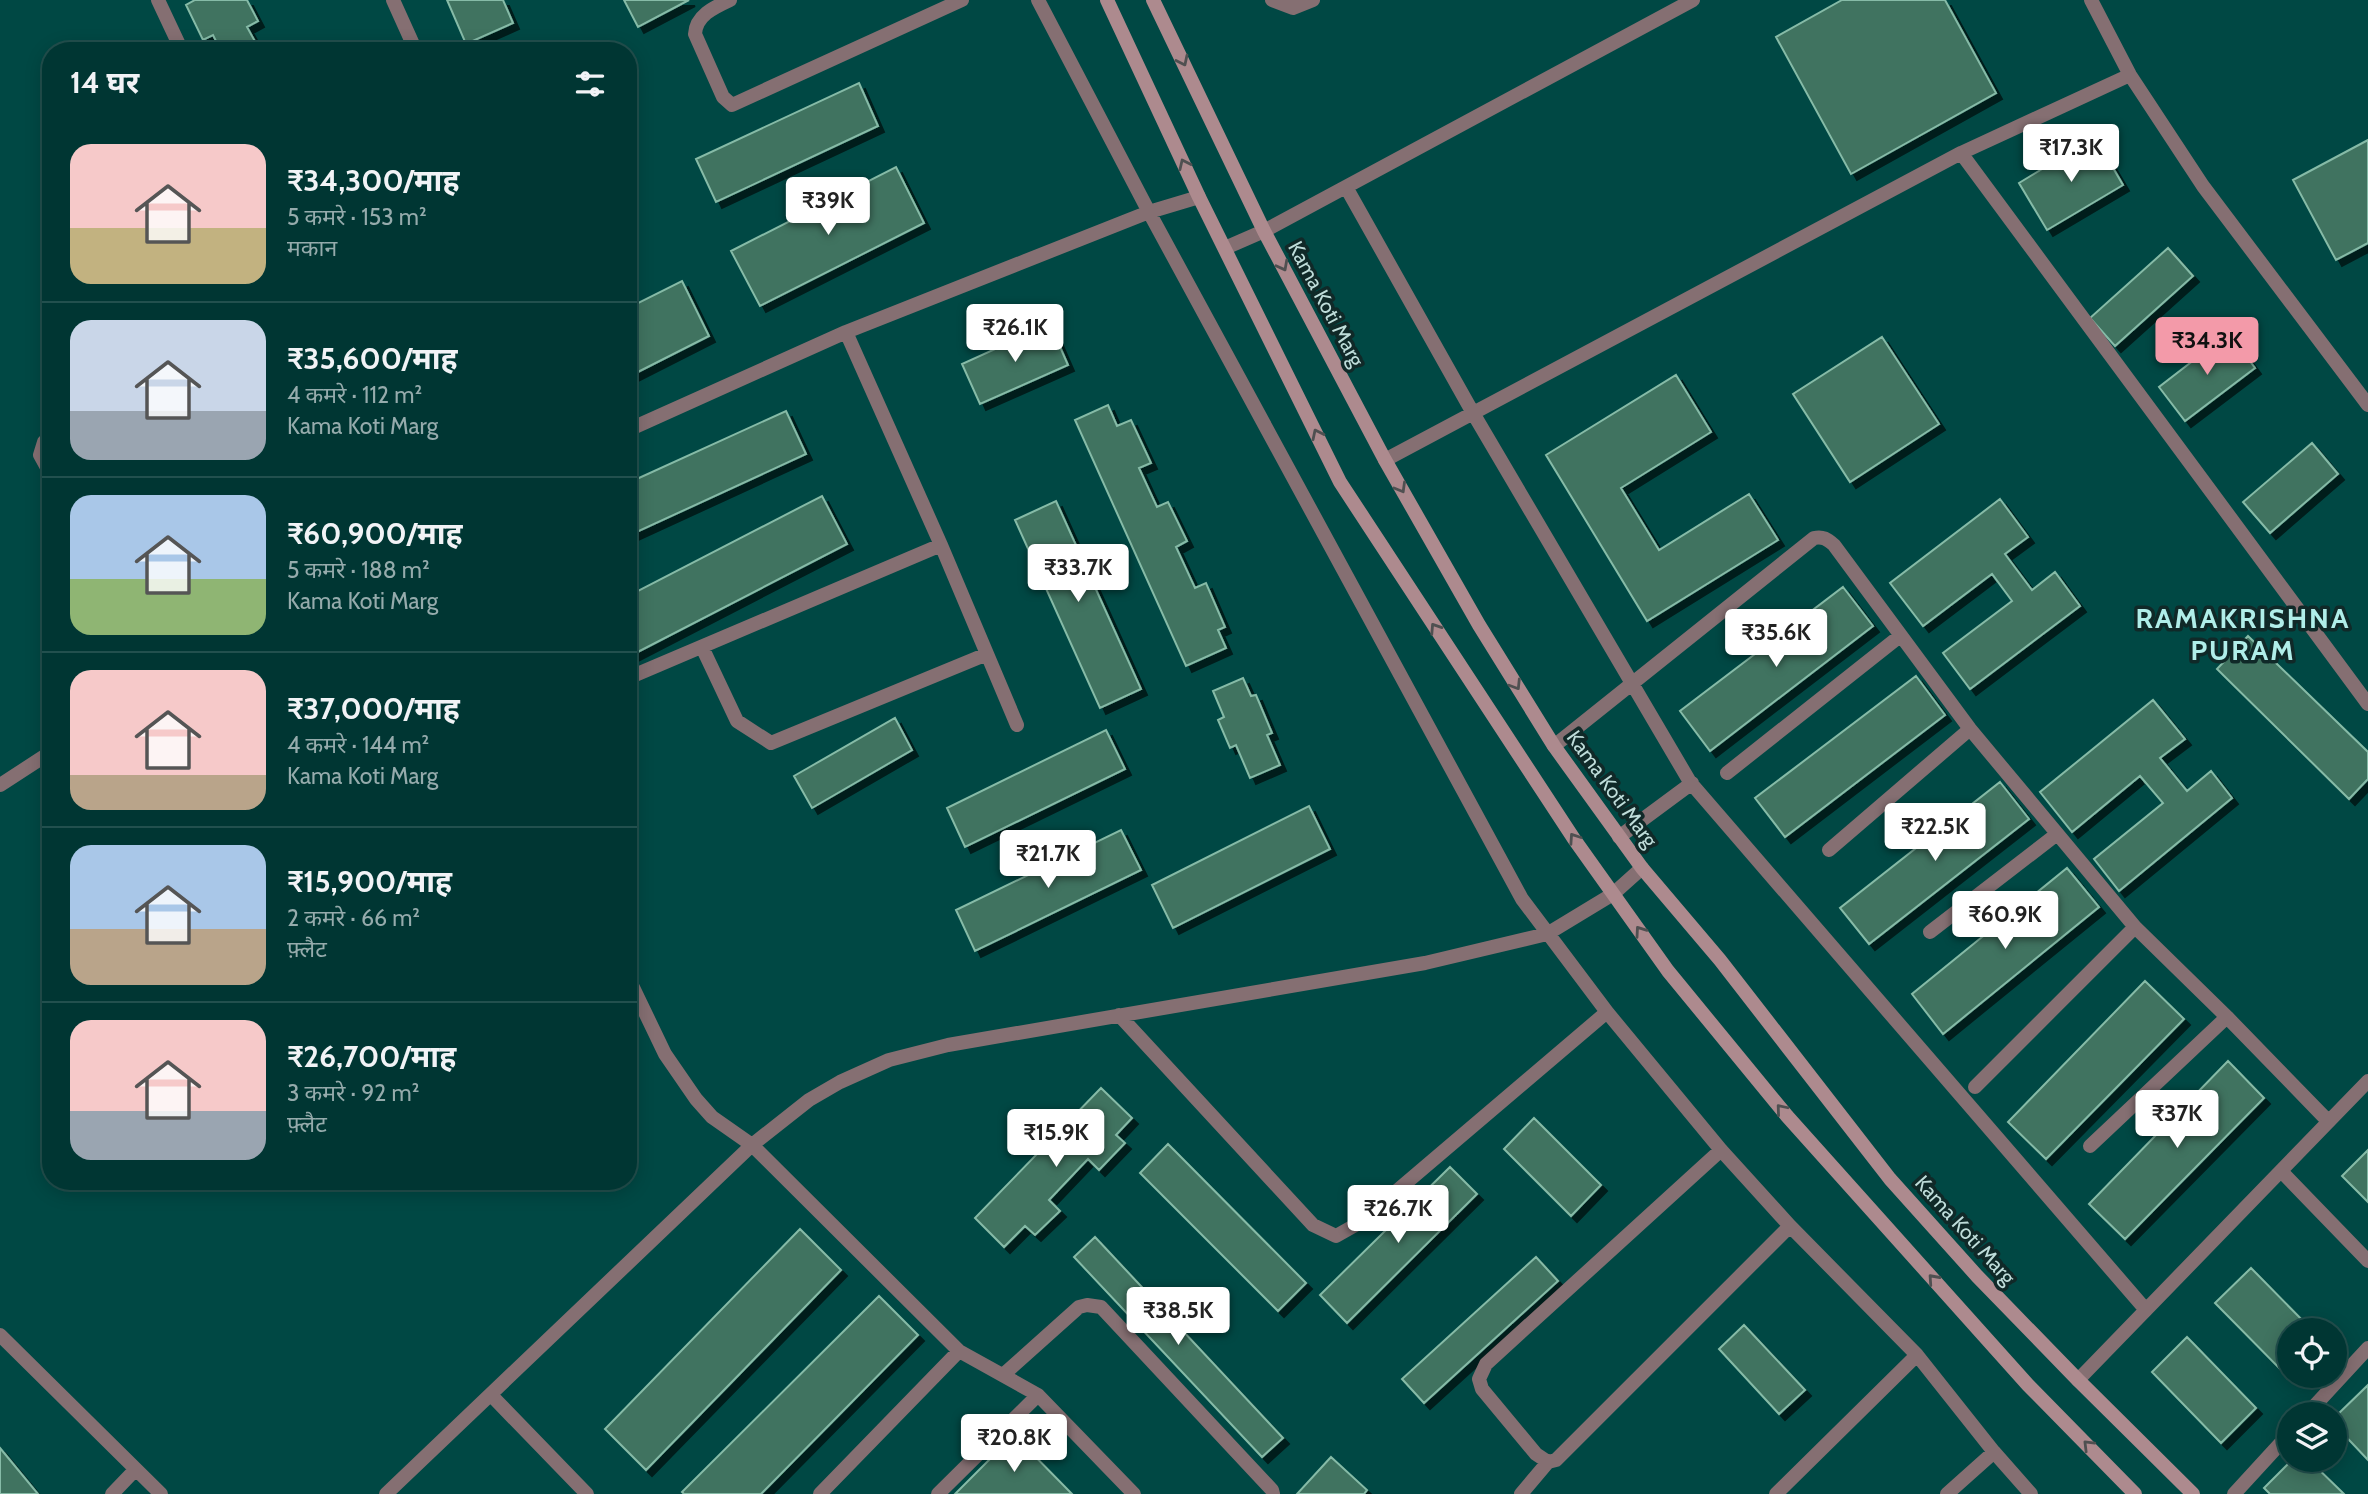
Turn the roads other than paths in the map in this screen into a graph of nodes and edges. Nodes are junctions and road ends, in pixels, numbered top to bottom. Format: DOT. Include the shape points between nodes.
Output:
graph roads {
  1 [pos="158,0"];
  2 [pos="393,0"];
  3 [pos="730,0"];
  4 [pos="962,0"];
  5 [pos="1038,0"];
  6 [pos="1107,0"];
  7 [pos="1153,0"];
  8 [pos="1272,0"];
  9 [pos="1313,0"];
  10 [pos="1693,0"];
  11 [pos="2091,0"];
  12 [pos="178,42"];
  13 [pos="412,42"];
  14 [pos="2130,75"];
  15 [pos="1961,153"];
  16 [pos="1346,187"];
  17 [pos="1199,197"];
  18 [pos="1149,212"];
  19 [pos="1264,231"];
  20 [pos="1225,248"];
  21 [pos="846,331"];
  22 [pos="2368,405"];
  23 [pos="1474,413"];
  24 [pos="637,426"];
  25 [pos="1385,460"];
  26 [pos="941,545"];
  27 [pos="1900,636"];
  28 [pos="702,647"];
  29 [pos="987,654"];
  30 [pos="637,674"];
  31 [pos="1632,684"];
  32 [pos="2368,704"];
  33 [pos="1017,725"];
  34 [pos="1970,729"];
  35 [pos="1554,746"];
  36 [pos="42,758"];
  37 [pos="1727,773"];
  38 [pos="1692,783"];
  39 [pos="0,785"];
  40 [pos="2057,834"];
  41 [pos="1619,837"];
  42 [pos="1829,850"];
  43 [pos="1642,868"];
  44 [pos="1613,894"];
  45 [pos="2135,926"];
  46 [pos="1930,932"];
  47 [pos="1547,934"];
  48 [pos="637,998"];
  49 [pos="1607,1012"];
  50 [pos="1119,1015"];
  51 [pos="2227,1017"];
  52 [pos="2368,1081"];
  53 [pos="1975,1087"];
  54 [pos="2328,1121"];
  55 [pos="752,1145"];
  56 [pos="2090,1146"];
  57 [pos="1721,1150"];
  58 [pos="2281,1171"];
  59 [pos="1790,1226"];
  60 [pos="2368,1261"];
  61 [pos="2146,1310"];
  62 [pos="0,1335"];
  63 [pos="2368,1348"];
  64 [pos="960,1351"];
  65 [pos="1917,1355"];
  66 [pos="1003,1375"];
  67 [pos="2078,1380"];
  68 [pos="491,1395"];
  69 [pos="1038,1395"];
  70 [pos="2318,1402"];
  71 [pos="2277,1447"];
  72 [pos="1994,1452"];
  73 [pos="1548,1462"];
  74 [pos="135,1470"];
  75 [pos="112,1494"];
  76 [pos="162,1494"];
  77 [pos="386,1494"];
  78 [pos="587,1494"];
  79 [pos="820,1494"];
  80 [pos="938,1494"];
  81 [pos="1134,1494"];
  82 [pos="1273,1494"];
  83 [pos="1521,1494"];
  84 [pos="1776,1494"];
  85 [pos="1947,1494"];
  86 [pos="2031,1494"];
  87 [pos="2135,1494"];
  88 [pos="2193,1494"];
  89 [pos="2234,1494"];
  1 -- 12 [label="street"];
  2 -- 13 [label="street"];
  3 -- 4 [label="street" via="702,17 695,34 723,97 732,105"];
  5 -- 18 [label="street"];
  17 -- 6 [label="street, one-way"];
  7 -- 19 [label="street, Kama Koti Marg, one-way"];
  8 -- 9 [label="street" via="1293,8"];
  10 -- 16 [label="street"];
  11 -- 14 [label="street"];
  14 -- 15 [label="street"];
  14 -- 22 [label="street" via="2203,186"];
  15 -- 23 [label="street"];
  15 -- 32 [label="street"];
  16 -- 19 [label="street"];
  16 -- 23 [label="street"];
  17 -- 18 [label="street"];
  17 -- 20 [label="street"];
  18 -- 21 [label="street"];
  18 -- 47 [label="street" via="1522,899"];
  19 -- 20 [label="street"];
  19 -- 25 [label="street, Kama Koti Marg, one-way"];
  44 -- 20 [label="street, one-way" via="1340,482"];
  21 -- 24 [label="street"];
  21 -- 26 [label="street"];
  23 -- 25 [label="street"];
  23 -- 31 [label="street"];
  25 -- 35 [label="street, Kama Koti Marg, one-way"];
  26 -- 28 [label="street"];
  26 -- 29 [label="street"];
  27 -- 31 [label="street" via="1834,545 1814,538"];
  27 -- 34 [label="street"];
  27 -- 37 [label="street"];
  28 -- 29 [label="street" via="737,721 771,743"];
  28 -- 30 [label="street"];
  29 -- 33 [label="street"];
  31 -- 35 [label="street"];
  31 -- 38 [label="street"];
  34 -- 40 [label="street"];
  34 -- 42 [label="street"];
  35 -- 41 [label="street, Kama Koti Marg"];
  36 -- 39 [label="street"];
  38 -- 41 [label="street"];
  38 -- 61 [label="street"];
  40 -- 45 [label="street"];
  40 -- 46 [label="street"];
  41 -- 43 [label="street, Kama Koti Marg"];
  43 -- 44 [label="street"];
  43 -- 67 [label="street, Kama Koti Marg" via="1720,960 1890,1179"];
  44 -- 47 [label="street"];
  87 -- 44 [label="street, one-way" via="2028,1385 1787,1116 1668,971"];
  45 -- 51 [label="street"];
  45 -- 53 [label="street"];
  47 -- 49 [label="street"];
  47 -- 50 [label="street" via="1425,962"];
  48 -- 55 [label="street" via="681,1078 712,1117"];
  49 -- 50 [label="street" via="1359,1223 1336,1236 1313,1225"];
  49 -- 57 [label="street"];
  50 -- 55 [label="street" via="889,1060 809,1100"];
  51 -- 54 [label="street"];
  51 -- 56 [label="street"];
  52 -- 54 [label="street"];
  54 -- 58 [label="street"];
  55 -- 64 [label="street"];
  55 -- 68 [label="street"];
  57 -- 59 [label="street"];
  57 -- 73 [label="street" via="1482,1370 1482,1389 1536,1454"];
  58 -- 60 [label="street"];
  58 -- 61 [label="street"];
  59 -- 65 [label="street"];
  59 -- 73 [label="street" via="1556,1460"];
  61 -- 67 [label="street"];
  62 -- 74 [label="street"];
  63 -- 70 [label="street"];
  64 -- 66 [label="street"];
  64 -- 79 [label="street"];
  65 -- 72 [label="street"];
  65 -- 84 [label="street"];
  66 -- 69 [label="street"];
  66 -- 82 [label="street" via="1079,1307 1101,1307"];
  67 -- 88 [label="street, Kama Koti Marg"];
  68 -- 77 [label="street"];
  68 -- 78 [label="street"];
  69 -- 80 [label="street"];
  69 -- 81 [label="street"];
  71 -- 89 [label="street"];
  72 -- 85 [label="street"];
  72 -- 86 [label="street"];
  73 -- 83 [label="street"];
  74 -- 75 [label="street"];
  74 -- 76 [label="street"];
}
